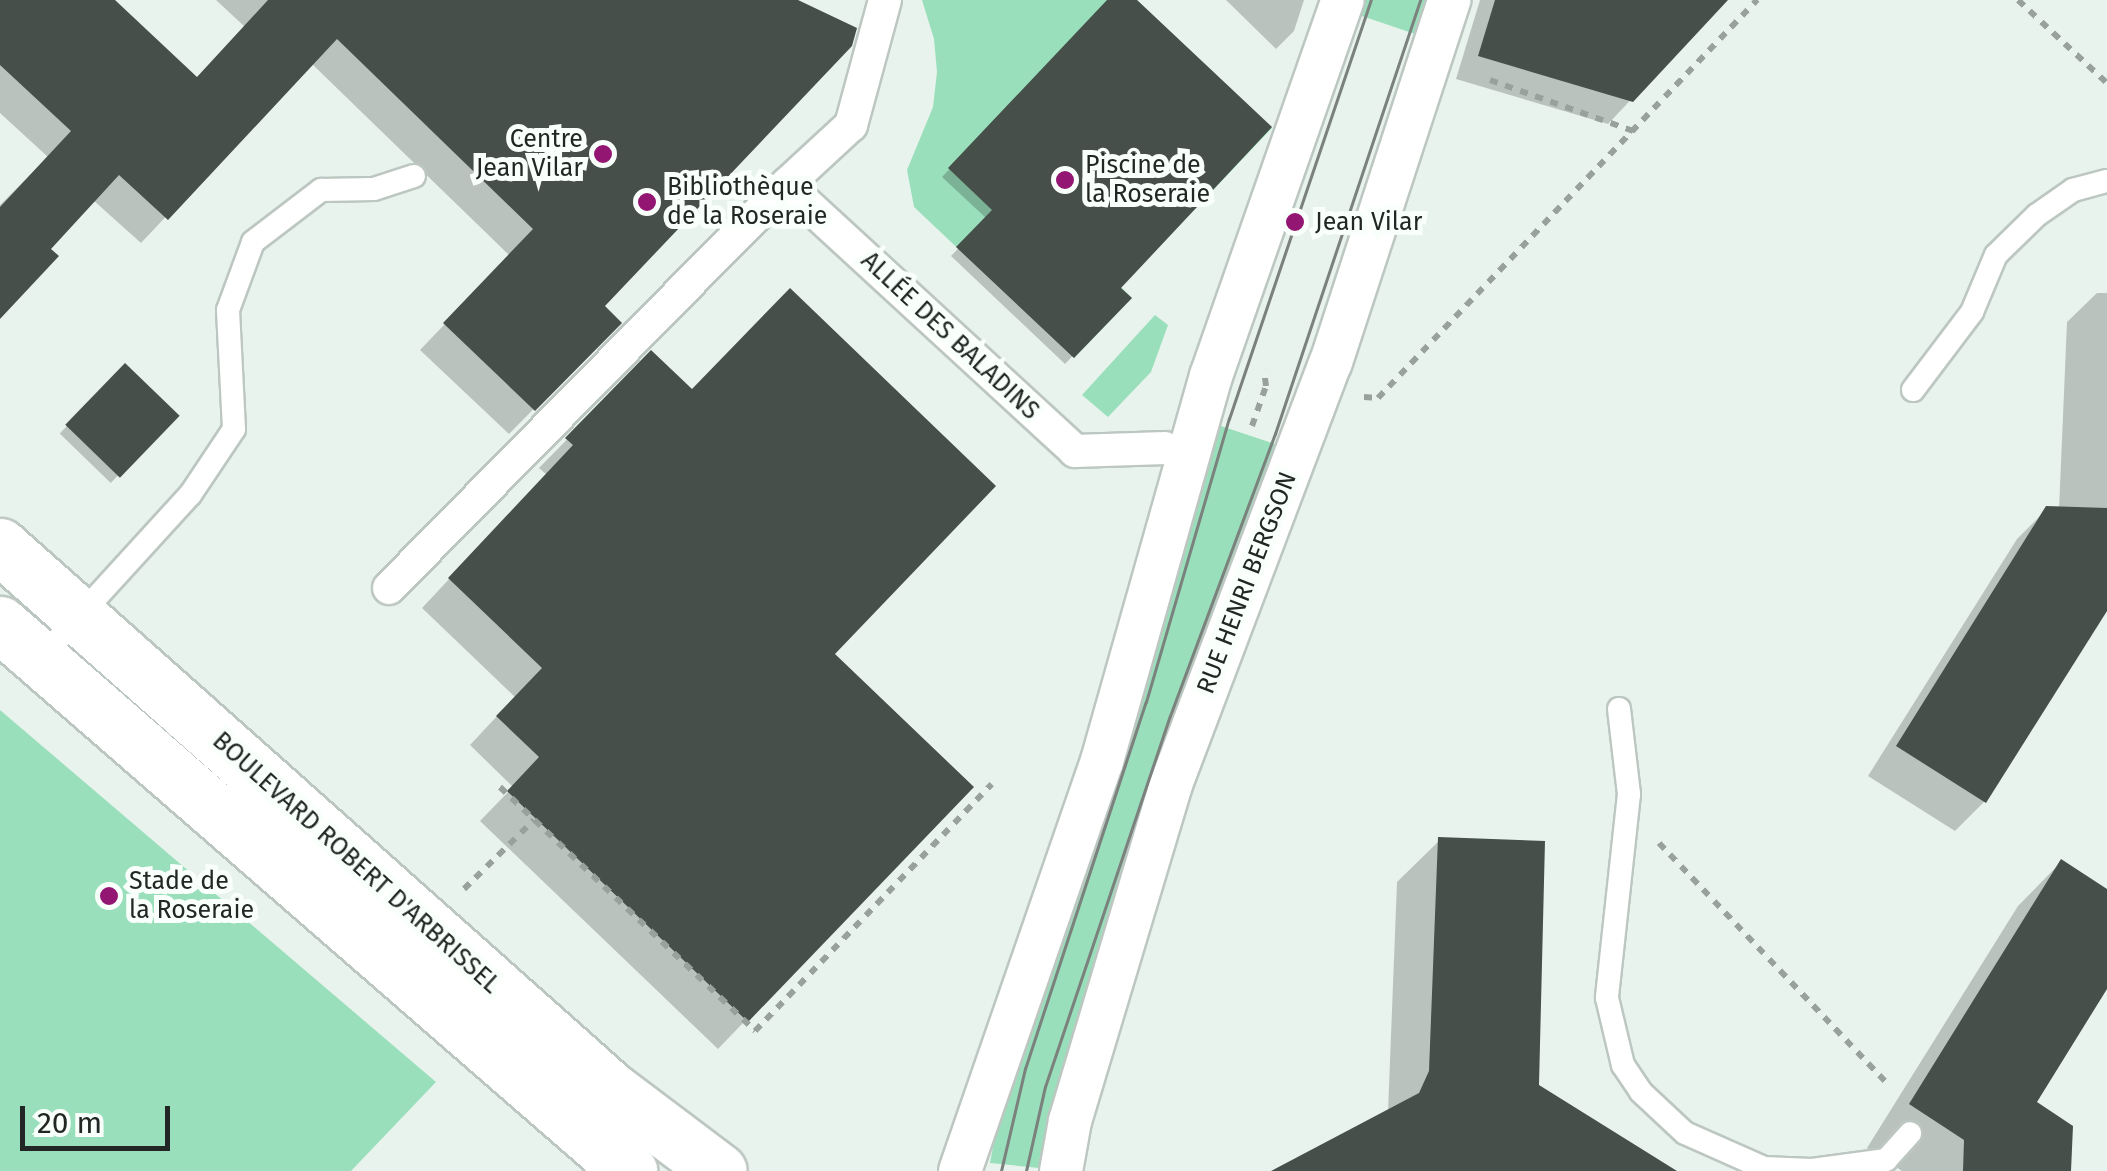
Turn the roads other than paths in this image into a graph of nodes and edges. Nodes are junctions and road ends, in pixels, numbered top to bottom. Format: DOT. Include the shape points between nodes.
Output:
graph roads {
  1 [pos="885,0"];
  2 [pos="1343,0"];
  3 [pos="1449,0"];
  4 [pos="414,176"];
  5 [pos="2107,181"];
  6 [pos="786,185"];
  7 [pos="1913,390"];
  8 [pos="1166,448"];
  9 [pos="0,546"];
  10 [pos="390,588"];
  11 [pos="78,615"];
  12 [pos="20,642"];
  13 [pos="1619,709"];
  14 [pos="1910,1133"];
  15 [pos="629,1171"];
  16 [pos="718,1171"];
  17 [pos="960,1171"];
  18 [pos="1061,1171"];
  1 -- 6 [label="street" via="851,124"];
  2 -- 17 [label="street" via="1211,376 1102,760"];
  3 -- 18 [label="street, RUE HENRI BERGSON" via="1331,362 1170,787"];
  4 -- 11 [label="lane" via="374,188 321,190 252,242 228,310 234,429 190,495"];
  5 -- 7 [label="lane" via="2073,190 1996,255 1972,312"];
  6 -- 8 [label="street, ALLÉE DES BALADINS" via="1074,450"];
  6 -- 10 [label="street"];
  9 -- 11 [label="street, BOULEVARD ROBERT D'ARBRISSEL"];
  11 -- 12 [label="lane"];
  11 -- 16 [label="street, BOULEVARD ROBERT D'ARBRISSEL" via="610,1089"];
  12 -- 15 [label="street, BOULEVARD ROBERT D'ARBRISSEL"];
  13 -- 14 [label="lane" via="1627,810 1607,998 1623,1065 1640,1092 1685,1133 1764,1168 1812,1170 1886,1160"];
}
